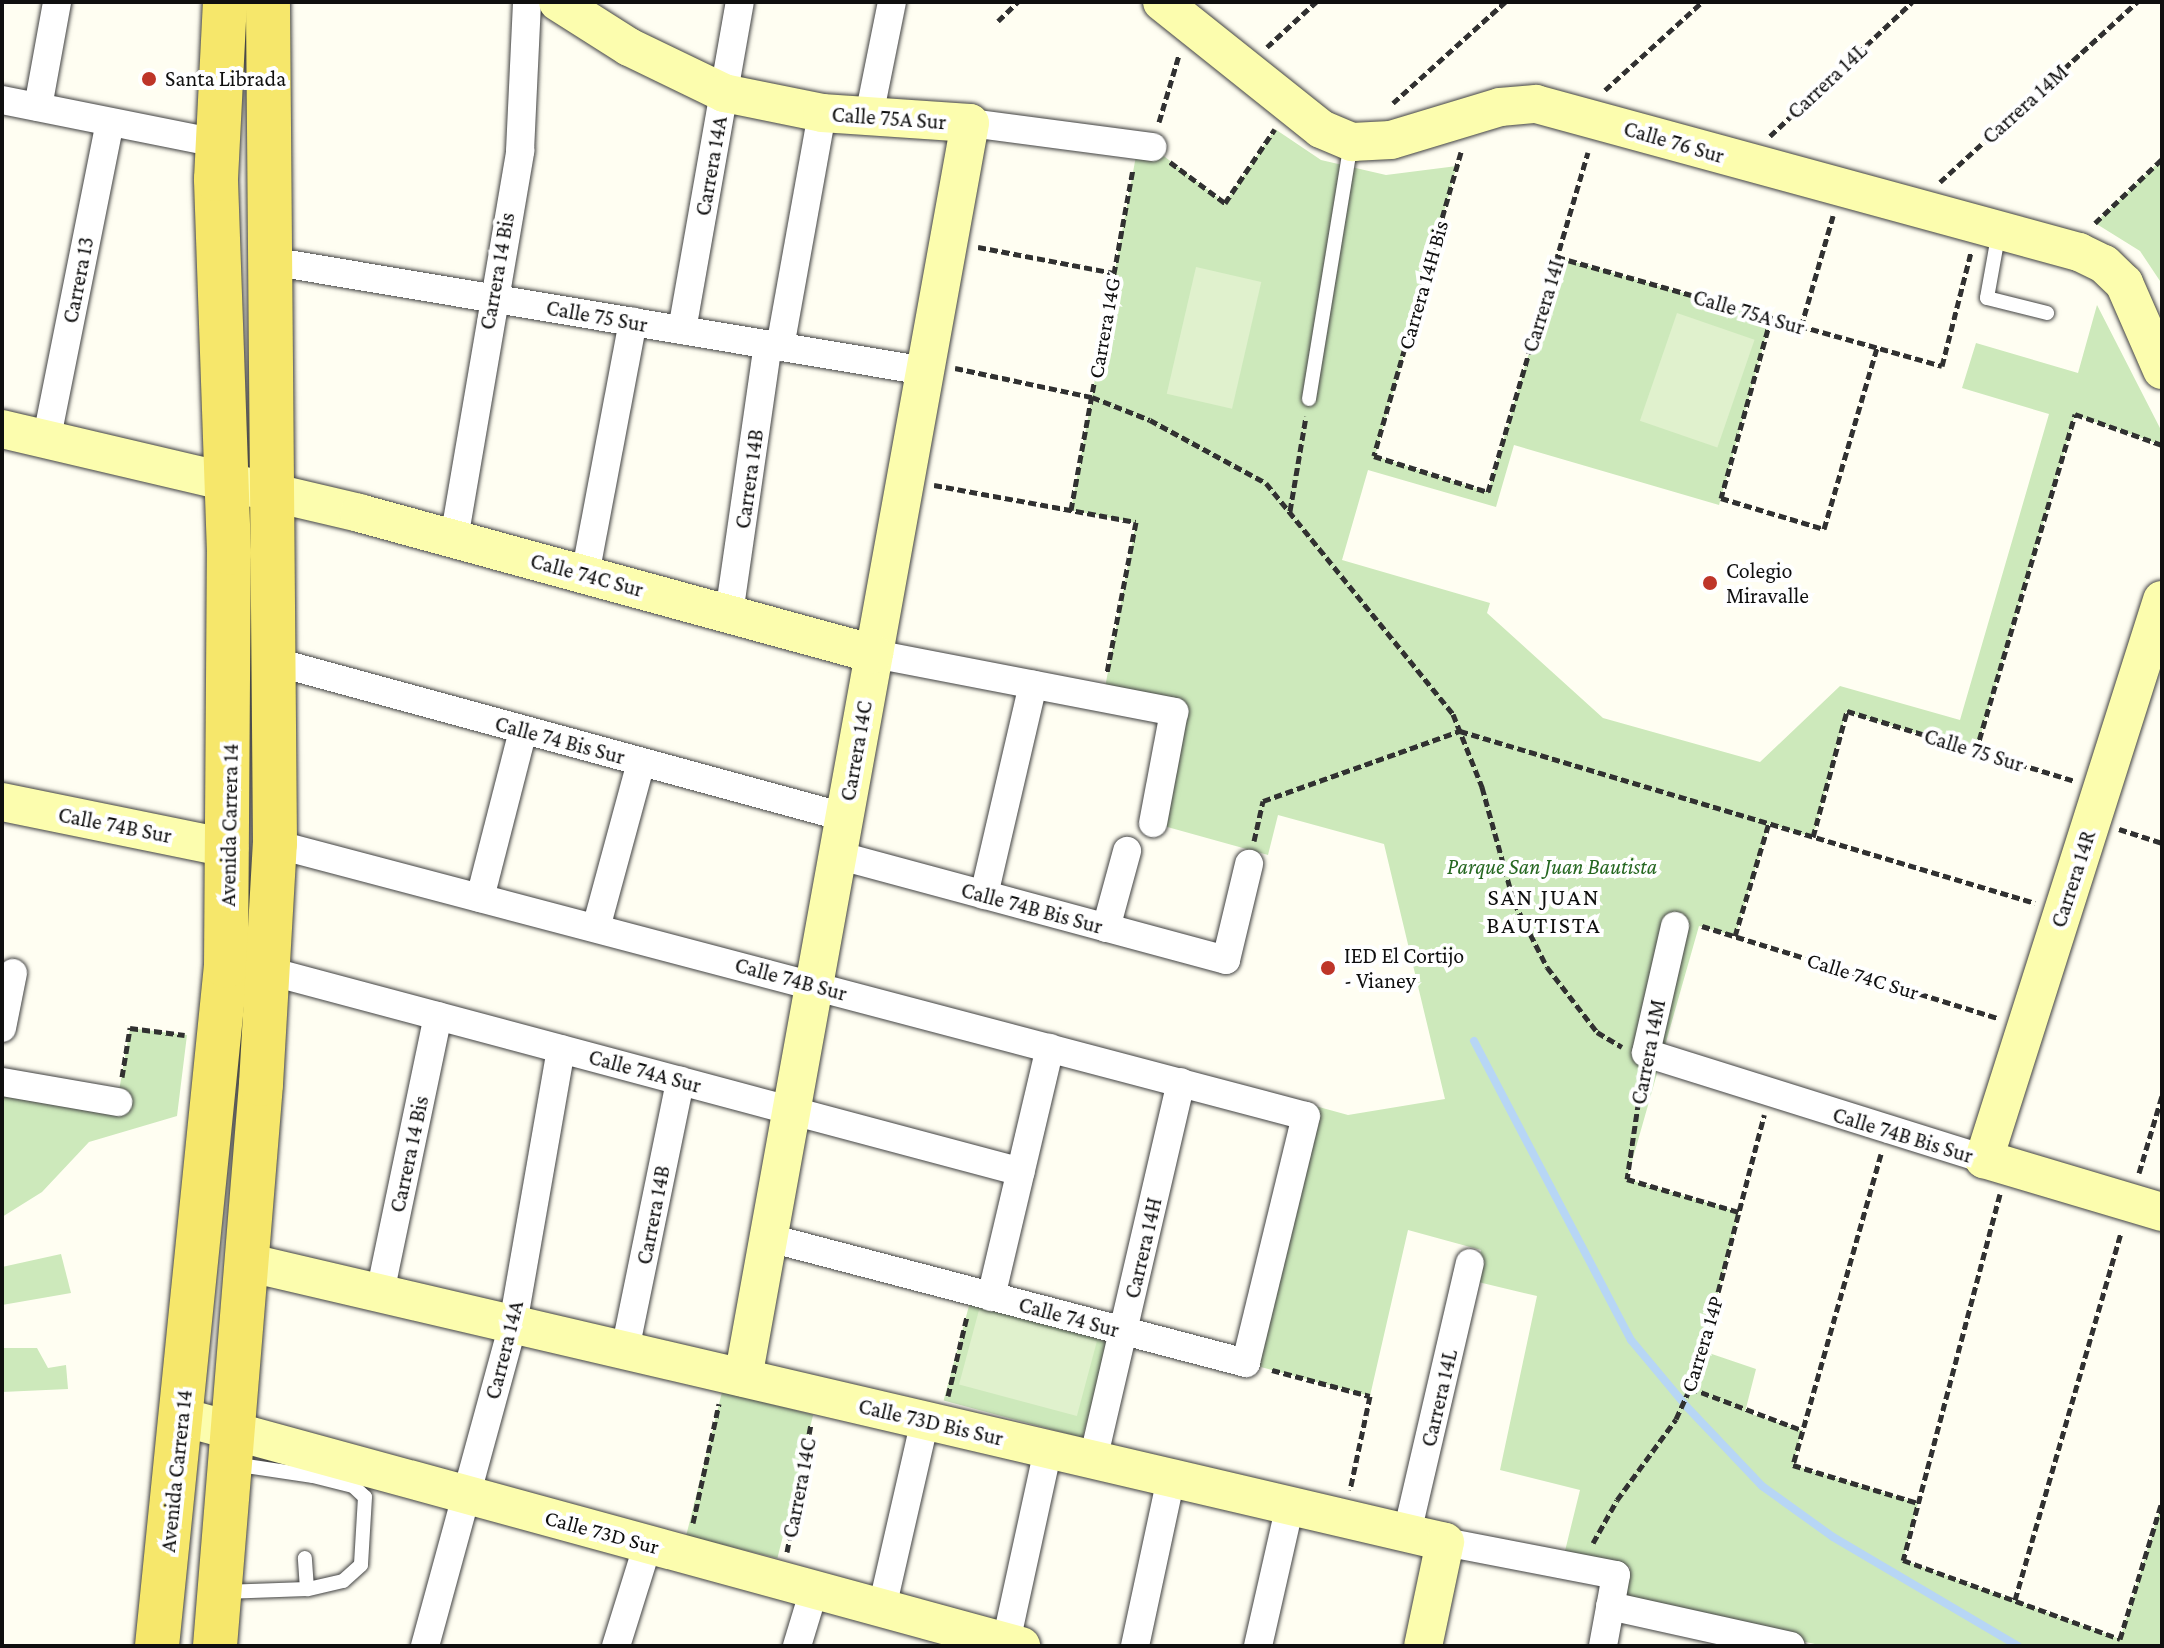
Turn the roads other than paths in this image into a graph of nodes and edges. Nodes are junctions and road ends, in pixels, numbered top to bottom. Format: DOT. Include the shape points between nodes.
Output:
graph roads {
  1 [pos="57,2"];
  2 [pos="225,2"];
  3 [pos="268,2"];
  4 [pos="527,2"];
  5 [pos="558,2"];
  6 [pos="740,2"];
  7 [pos="892,2"];
  8 [pos="1175,12"];
  9 [pos="724,93"];
  10 [pos="2,100"];
  11 [pos="38,107"];
  12 [pos="822,113"];
  13 [pos="869,116"];
  14 [pos="110,122"];
  15 [pos="970,123"];
  16 [pos="1352,142"];
  17 [pos="217,143"];
  18 [pos="1145,146"];
  19 [pos="1989,227"];
  20 [pos="270,261"];
  21 [pos="491,298"];
  22 [pos="2047,313"];
  23 [pos="633,322"];
  24 [pos="682,330"];
  25 [pos="774,346"];
  26 [pos="926,366"];
  27 [pos="2162,370"];
  28 [pos="1309,399"];
  29 [pos="2,429"];
  30 [pos="47,437"];
  31 [pos="226,481"];
  32 [pos="271,492"];
  33 [pos="454,539"];
  34 [pos="585,575"];
  35 [pos="2162,600"];
  36 [pos="729,614"];
  37 [pos="874,654"];
  38 [pos="276,662"];
  39 [pos="1033,685"];
  40 [pos="523,730"];
  41 [pos="641,762"];
  42 [pos="2,802"];
  43 [pos="844,817"];
  44 [pos="1153,823"];
  45 [pos="275,844"];
  46 [pos="229,848"];
  47 [pos="1127,851"];
  48 [pos="837,855"];
  49 [pos="1249,864"];
  50 [pos="984,895"];
  51 [pos="480,898"];
  52 [pos="1687,925"];
  53 [pos="596,928"];
  54 [pos="1106,928"];
  55 [pos="269,971"];
  56 [pos="13,973"];
  57 [pos="814,985"];
  58 [pos="438,1016"];
  59 [pos="2,1028"];
  60 [pos="1050,1048"];
  61 [pos="561,1049"];
  62 [pos="1646,1053"];
  63 [pos="680,1081"];
  64 [pos="2,1082"];
  65 [pos="1181,1082"];
  66 [pos="118,1102"];
  67 [pos="791,1110"];
  68 [pos="1996,1162"];
  69 [pos="1021,1172"];
  70 [pos="2146,1207"];
  71 [pos="768,1238"];
  72 [pos="246,1262"];
  73 [pos="1470,1263"];
  74 [pos="380,1293"];
  75 [pos="982,1294"];
  76 [pos="513,1324"];
  77 [pos="1123,1332"];
  78 [pos="625,1350"];
  79 [pos="1246,1363"];
  80 [pos="735,1376"];
  81 [pos="182,1417"];
  82 [pos="933,1422"];
  83 [pos="231,1447"];
  84 [pos="1048,1449"];
  85 [pos="1093,1460"];
  86 [pos="315,1465"];
  87 [pos="1171,1478"];
  88 [pos="312,1492"];
  89 [pos="465,1495"];
  90 [pos="1290,1505"];
  91 [pos="1407,1533"];
  92 [pos="1445,1542"];
  93 [pos="648,1544"];
  94 [pos="305,1558"];
  95 [pos="798,1585"];
  96 [pos="307,1589"];
  97 [pos="219,1592"];
  98 [pos="1610,1606"];
  99 [pos="882,1608"];
  100 [pos="1014,1644"];
  101 [pos="157,1646"];
  102 [pos="215,1646"];
  103 [pos="425,1646"];
  104 [pos="616,1646"];
  105 [pos="797,1646"];
  106 [pos="1135,1646"];
  107 [pos="1258,1646"];
  108 [pos="1423,1646"];
  109 [pos="1603,1646"];
  110 [pos="1791,1646"];
  1 -- 11 [label="street"];
  2 -- 17 [label="main road, Avenida Carrera 14"];
  3 -- 20 [label="main road, Avenida Carrera 14"];
  4 -- 21 [label="street, Carrera 14 Bis" via="520,151"];
  5 -- 9 [label="street, Calle 75A Sur" via="629,47"];
  6 -- 9 [label="street, Carrera 14A"];
  7 -- 13 [label="street"];
  8 -- 16 [label="street, Calle 76 Sur" via="1321,129"];
  9 -- 12 [label="street, Calle 75A Sur"];
  9 -- 24 [label="street, Carrera 14A"];
  10 -- 11 [label="street"];
  11 -- 14 [label="street"];
  12 -- 13 [label="street, Calle 75A Sur"];
  12 -- 25 [label="street, Carrera 14B"];
  13 -- 15 [label="street, Calle 75A Sur"];
  14 -- 17 [label="street"];
  14 -- 30 [label="street, Carrera 13"];
  15 -- 18 [label="street, Calle 75A Sur"];
  15 -- 26 [label="street, Carrera 14C"];
  16 -- 19 [label="street, Calle 76 Sur" via="1391,140 1472,114 1536,104"];
  16 -- 28 [label="lane"];
  17 -- 31 [label="main road, Avenida Carrera 14"];
  19 -- 22 [label="lane" via="1987,298"];
  19 -- 27 [label="street, Calle 76 Sur" via="2104,264 2124,283"];
  20 -- 21 [label="street, Calle 75 Sur"];
  20 -- 32 [label="main road, Avenida Carrera 14"];
  21 -- 23 [label="street, Calle 75 Sur"];
  21 -- 33 [label="street, Carrera 14 Bis"];
  23 -- 24 [label="street, Calle 75 Sur"];
  23 -- 34 [label="street"];
  24 -- 25 [label="street, Calle 75 Sur"];
  25 -- 26 [label="street, Calle 75 Sur"];
  25 -- 36 [label="street, Carrera 14B"];
  26 -- 37 [label="street, Carrera 14C"];
  29 -- 30 [label="street, Calle 74C Sur"];
  30 -- 31 [label="street, Calle 74C Sur"];
  31 -- 32 [label="street, Calle 74C Sur"];
  31 -- 46 [label="main road, Avenida Carrera 14"];
  32 -- 33 [label="street, Calle 74C Sur"];
  32 -- 38 [label="main road, Avenida Carrera 14"];
  33 -- 34 [label="street, Calle 74C Sur"];
  34 -- 36 [label="street, Calle 74C Sur"];
  35 -- 68 [label="street, Carrera 14R" via="2026,1027"];
  36 -- 37 [label="street, Calle 74C Sur"];
  37 -- 39 [label="street, Calle 74C Sur"];
  37 -- 43 [label="street, Carrera 14C"];
  38 -- 40 [label="street, Calle 74 Bis Sur"];
  38 -- 45 [label="main road, Avenida Carrera 14"];
  39 -- 44 [label="street, Calle 74C Sur" via="1174,712"];
  39 -- 50 [label="street"];
  40 -- 41 [label="street, Calle 74 Bis Sur"];
  40 -- 51 [label="street"];
  41 -- 43 [label="street, Calle 74 Bis Sur"];
  41 -- 53 [label="street"];
  42 -- 46 [label="street, Calle 74B Sur"];
  43 -- 48 [label="street, Carrera 14C"];
  45 -- 51 [label="street, Calle 74B Sur"];
  45 -- 55 [label="main road, Avenida Carrera 14"];
  46 -- 81 [label="main road, Avenida Carrera 14" via="219,1039"];
  47 -- 54 [label="street"];
  48 -- 50 [label="street, Calle 74B Bis Sur"];
  48 -- 57 [label="street, Carrera 14C"];
  49 -- 54 [label="street, Calle 74B Bis Sur" via="1226,960"];
  50 -- 54 [label="street, Calle 74B Bis Sur"];
  51 -- 53 [label="street, Calle 74B Sur"];
  52 -- 62 [label="street, Carrera 14M"];
  53 -- 57 [label="street, Calle 74B Sur"];
  55 -- 58 [label="street, Calle 74A Sur"];
  55 -- 72 [label="main road, Avenida Carrera 14"];
  56 -- 59 [label="street"];
  57 -- 60 [label="street, Calle 74B Sur"];
  57 -- 67 [label="street, Carrera 14C"];
  58 -- 61 [label="street, Calle 74A Sur"];
  58 -- 74 [label="street, Carrera 14 Bis"];
  60 -- 65 [label="street, Calle 74B Sur"];
  60 -- 69 [label="street"];
  61 -- 63 [label="street, Calle 74A Sur"];
  61 -- 76 [label="street, Carrera 14A"];
  62 -- 68 [label="street, Calle 74B Bis Sur"];
  63 -- 67 [label="street, Calle 74A Sur"];
  63 -- 78 [label="street, Carrera 14B"];
  64 -- 66 [label="street"];
  65 -- 77 [label="street, Carrera 14H"];
  65 -- 79 [label="street, Calle 74B Sur" via="1306,1116"];
  67 -- 69 [label="street, Calle 74A Sur"];
  67 -- 71 [label="street, Carrera 14C"];
  68 -- 70 [label="street, Calle 74B Bis Sur"];
  69 -- 75 [label="street"];
  71 -- 75 [label="street, Calle 74 Sur"];
  71 -- 80 [label="street, Carrera 14C"];
  72 -- 74 [label="street, Calle 73D Bis Sur"];
  72 -- 83 [label="main road, Avenida Carrera 14"];
  73 -- 91 [label="street, Carrera 14L"];
  74 -- 76 [label="street, Calle 73D Bis Sur"];
  75 -- 77 [label="street, Calle 74 Sur"];
  76 -- 78 [label="street, Calle 73D Bis Sur"];
  76 -- 89 [label="street, Carrera 14A"];
  77 -- 79 [label="street, Calle 74 Sur"];
  77 -- 85 [label="street, Carrera 14H"];
  78 -- 80 [label="street, Calle 73D Bis Sur"];
  80 -- 82 [label="street, Calle 73D Bis Sur"];
  81 -- 83 [label="street, Calle 73D Sur"];
  81 -- 101 [label="main road, Avenida Carrera 14"];
  82 -- 84 [label="street, Calle 73D Bis Sur"];
  82 -- 99 [label="street"];
  83 -- 86 [label="street, Calle 73D Sur"];
  83 -- 97 [label="main road, Avenida Carrera 14"];
  84 -- 85 [label="street, Calle 73D Bis Sur"];
  84 -- 100 [label="street"];
  85 -- 87 [label="street, Calle 73D Bis Sur"];
  86 -- 88 [label="lane"];
  86 -- 89 [label="street, Calle 73D Sur"];
  86 -- 96 [label="lane" via="365,1497 362,1551 361,1565 343,1581"];
  87 -- 90 [label="street, Calle 73D Bis Sur"];
  87 -- 106 [label="street"];
  89 -- 93 [label="street, Calle 73D Sur"];
  89 -- 103 [label="street, Carrera 14A"];
  90 -- 91 [label="street, Calle 73D Bis Sur"];
  90 -- 107 [label="street"];
  91 -- 92 [label="street, Calle 73D Bis Sur"];
  92 -- 98 [label="street, Calle 73D Bis Sur" via="1616,1575"];
  92 -- 108 [label="street"];
  93 -- 95 [label="street, Calle 73D Sur"];
  93 -- 104 [label="street"];
  94 -- 96 [label="lane"];
  95 -- 99 [label="street, Calle 73D Sur"];
  95 -- 105 [label="street"];
  96 -- 97 [label="lane"];
  97 -- 102 [label="main road, Avenida Carrera 14"];
  98 -- 109 [label="street"];
  98 -- 110 [label="street"];
  99 -- 100 [label="street, Calle 73D Sur"];
}
